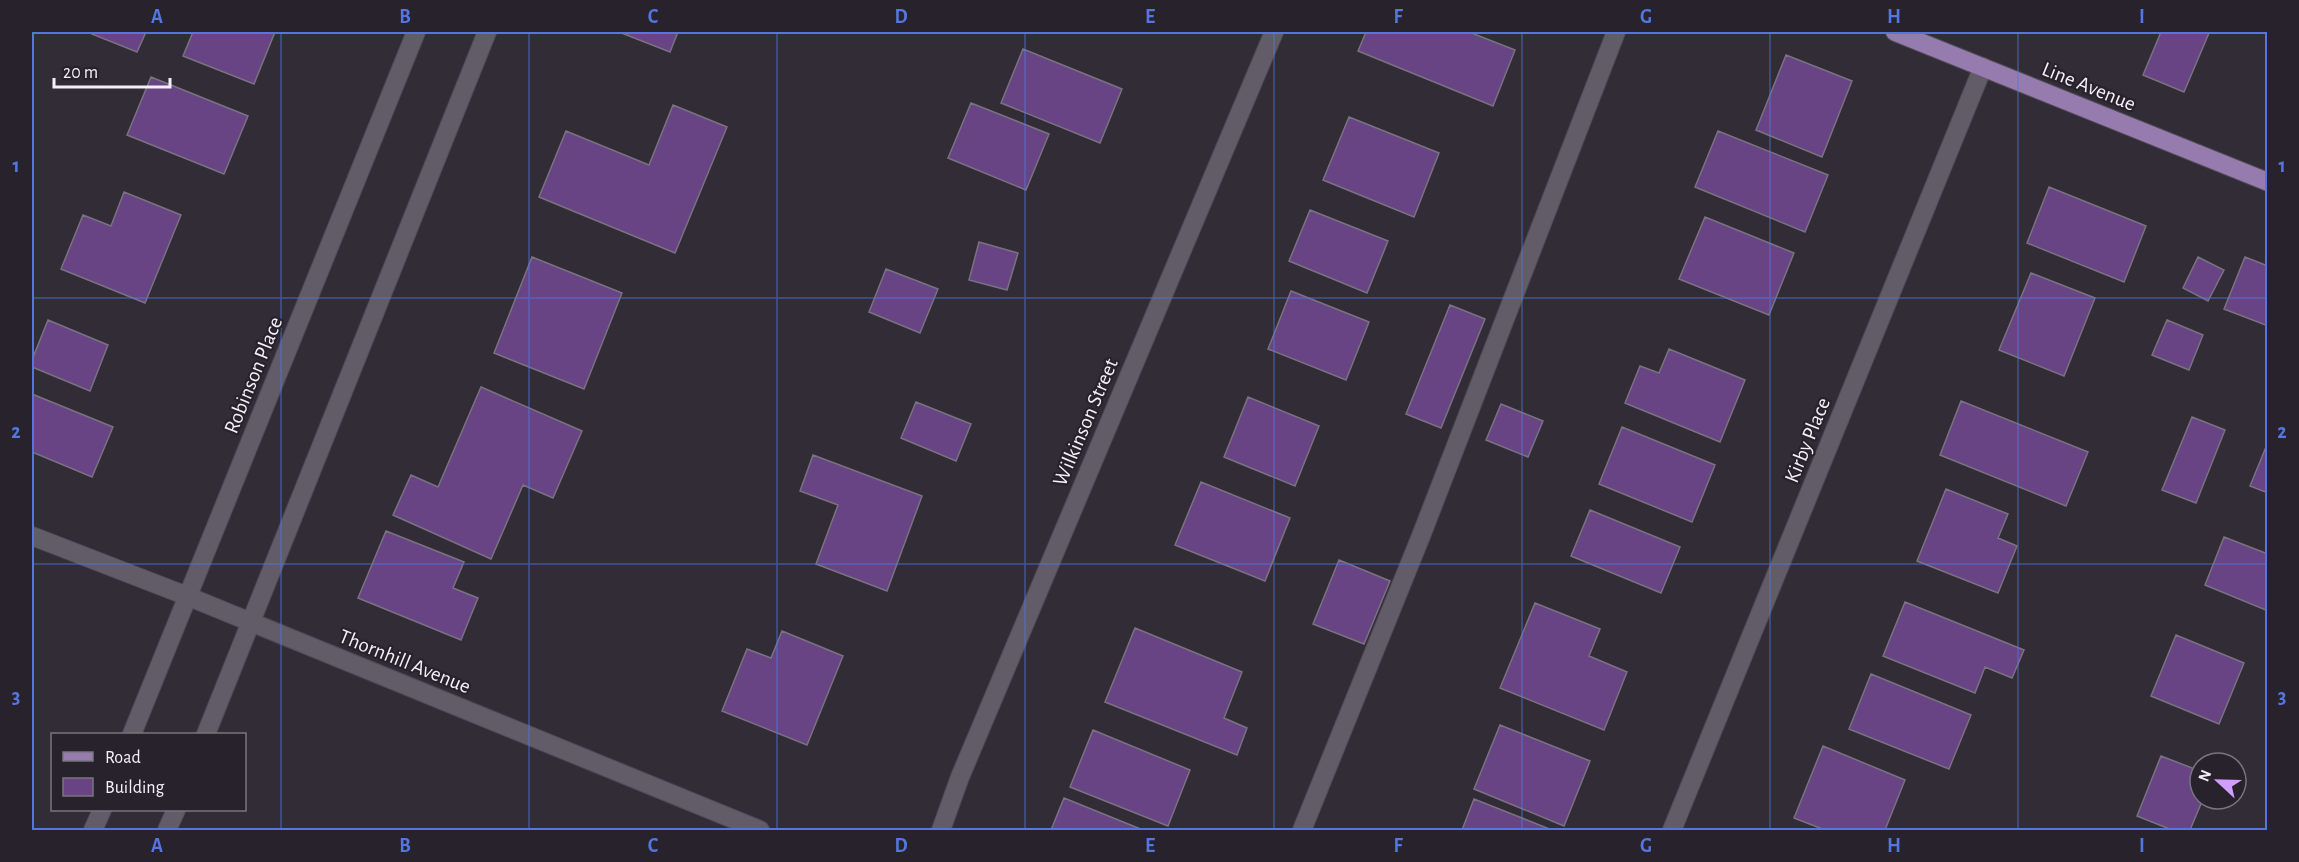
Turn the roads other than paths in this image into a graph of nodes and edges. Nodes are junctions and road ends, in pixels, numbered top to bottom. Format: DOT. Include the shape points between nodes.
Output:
graph roads {
  1 [pos="416,32"];
  2 [pos="487,32"];
  3 [pos="1274,32"];
  4 [pos="1616,32"];
  5 [pos="1901,33"];
  6 [pos="1983,67"];
  7 [pos="2268,182"];
  8 [pos="32,536"];
  9 [pos="188,596"];
  10 [pos="252,623"];
  11 [pos="133,733"];
  12 [pos="207,733"];
  13 [pos="102,811"];
  14 [pos="176,811"];
  15 [pos="93,831"];
  16 [pos="167,831"];
  17 [pos="760,831"];
  18 [pos="940,831"];
  19 [pos="1302,831"];
  20 [pos="1672,831"];
  1 -- 9 [label="street, Robinson Place"];
  2 -- 10 [label="street"];
  3 -- 18 [label="street, Wilkinson Street"];
  4 -- 19 [label="street"];
  5 -- 6 [label="main road, Line Avenue"];
  6 -- 7 [label="main road, Line Avenue"];
  6 -- 20 [label="street, Kirby Place"];
  8 -- 9 [label="street, Thornhill Avenue"];
  9 -- 10 [label="street, Thornhill Avenue"];
  9 -- 11 [label="street, Robinson Place"];
  10 -- 12 [label="street"];
  10 -- 17 [label="street, Thornhill Avenue"];
  13 -- 15 [label="street"];
  14 -- 16 [label="street"];
}
